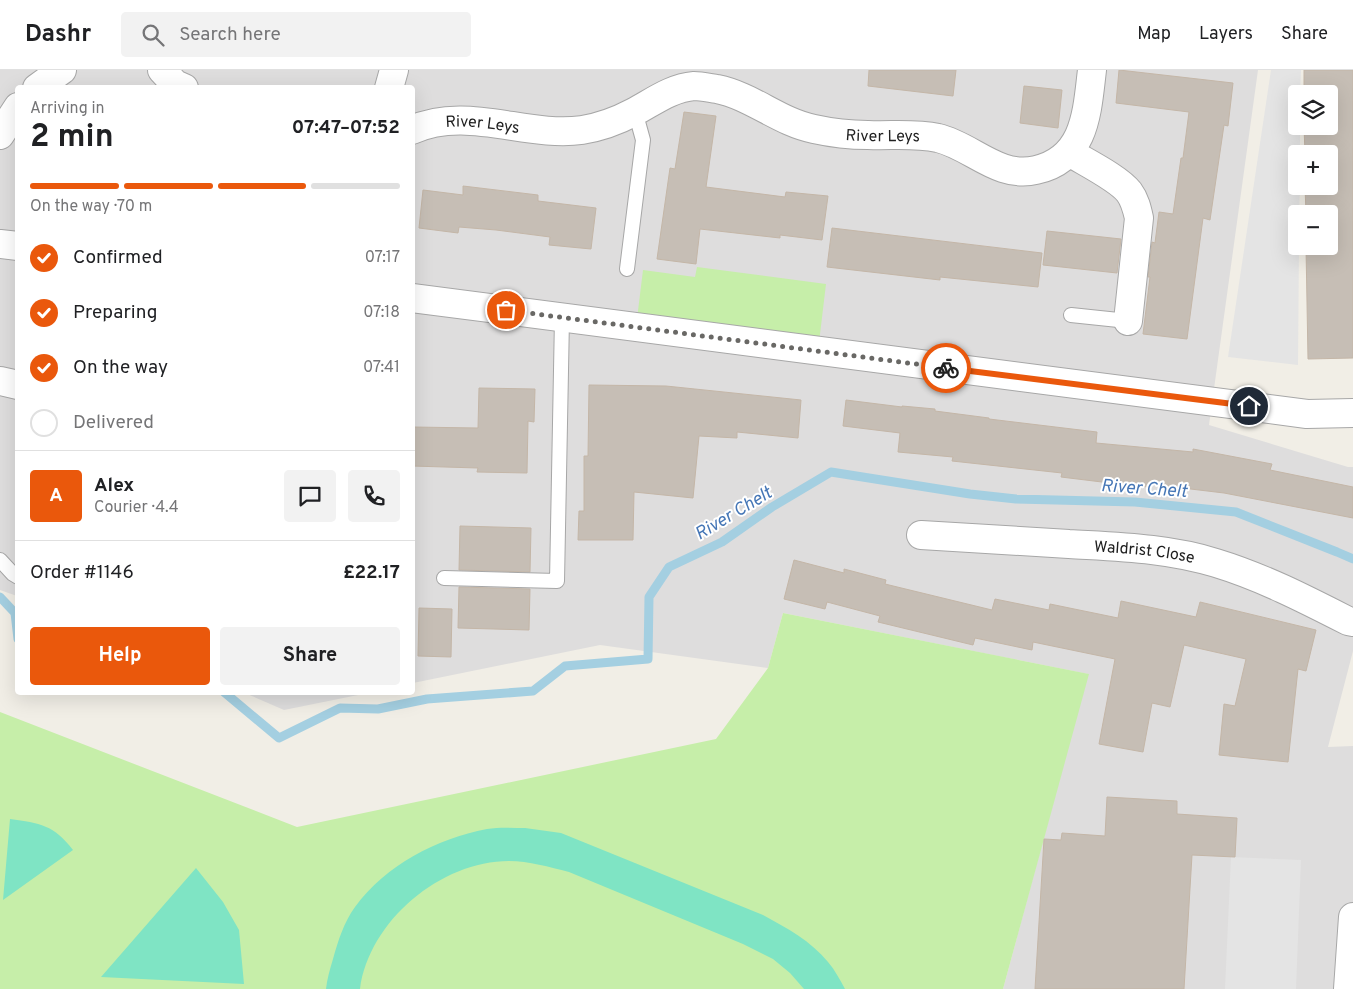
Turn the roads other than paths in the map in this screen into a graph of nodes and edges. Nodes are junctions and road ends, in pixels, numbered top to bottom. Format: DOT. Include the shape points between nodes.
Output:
graph roads {
  1 [pos="62,70"];
  2 [pos="162,70"];
  3 [pos="394,70"];
  4 [pos="1092,70"];
  5 [pos="694,78"];
  6 [pos="41,85"];
  7 [pos="177,85"];
  8 [pos="390,85"];
  9 [pos="635,111"];
  10 [pos="15,112"];
  11 [pos="415,129"];
  12 [pos="0,135"];
  13 [pos="1069,152"];
  14 [pos="0,244"];
  15 [pos="15,246"];
  16 [pos="628,269"];
  17 [pos="415,298"];
  18 [pos="1071,315"];
  19 [pos="562,318"];
  20 [pos="1128,321"];
  21 [pos="0,381"];
  22 [pos="15,384"];
  23 [pos="1353,413"];
  24 [pos="921,535"];
  25 [pos="0,560"];
  26 [pos="15,575"];
  27 [pos="444,578"];
  28 [pos="1353,622"];
  29 [pos="1353,916"];
  30 [pos="1348,989"];
  1 -- 6 [label="street"];
  2 -- 7 [label="street"];
  3 -- 8 [label="street"];
  4 -- 13 [label="street, River Leys" via="1083,127"];
  5 -- 9 [label="street, River Leys"];
  5 -- 13 [label="street, River Leys" via="812,129 842,134 919,134 940,138 1006,170 1036,170 1051,165"];
  9 -- 11 [label="street, River Leys" via="603,126 581,130 555,131 459,120"];
  9 -- 16 [label="lane" via="643,140"];
  10 -- 12 [label="street"];
  13 -- 20 [label="street" via="1121,184 1136,205 1138,218"];
  14 -- 15 [label="street"];
  17 -- 19 [label="street"];
  18 -- 20 [label="lane"];
  19 -- 23 [label="street" via="1307,414"];
  19 -- 27 [label="lane" via="557,581"];
  21 -- 22 [label="street"];
  24 -- 28 [label="street, Waldrist Close" via="1131,548 1190,556 1257,578"];
  25 -- 26 [label="lane"];
  29 -- 30 [label="street"];
}
